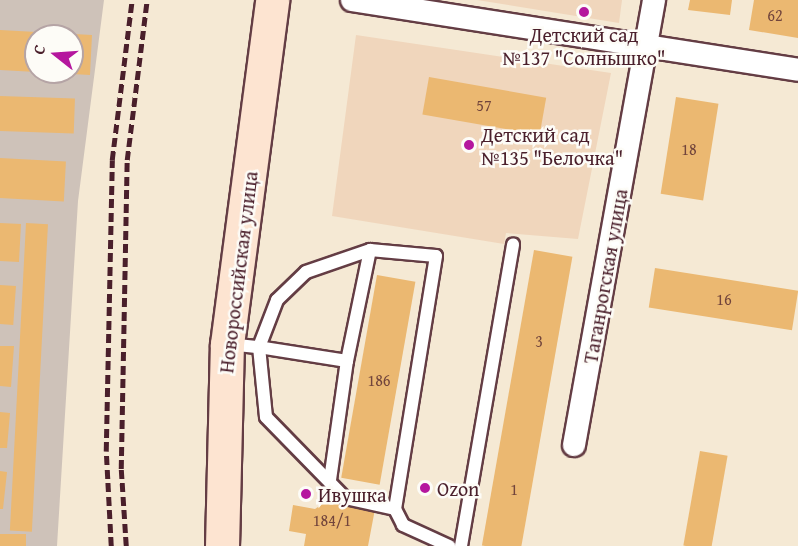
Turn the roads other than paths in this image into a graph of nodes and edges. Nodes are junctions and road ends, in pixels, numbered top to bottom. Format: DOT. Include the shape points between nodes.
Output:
graph roads {
  1 [pos="272,0"];
  2 [pos="352,0"];
  3 [pos="654,0"];
  4 [pos="646,45"];
  5 [pos="798,70"];
  6 [pos="513,244"];
  7 [pos="370,250"];
  8 [pos="227,344"];
  9 [pos="259,347"];
  10 [pos="347,361"];
  11 [pos="574,445"];
  12 [pos="330,480"];
  13 [pos="395,510"];
  14 [pos="222,546"];
  15 [pos="449,546"];
  16 [pos="461,546"];
  1 -- 8 [label="main road, Новороссийская улица"];
  2 -- 4 [label="street"];
  3 -- 4 [label="street, Таганрогская улица"];
  4 -- 5 [label="street"];
  4 -- 11 [label="street, Таганрогская улица"];
  6 -- 16 [label="lane"];
  7 -- 9 [label="lane" via="306,272 277,300"];
  7 -- 10 [label="lane"];
  7 -- 13 [label="lane" via="436,256"];
  8 -- 9 [label="lane"];
  8 -- 14 [label="main road, Новороссийская улица"];
  9 -- 10 [label="lane"];
  9 -- 12 [label="lane" via="266,417"];
  10 -- 12 [label="lane"];
  12 -- 13 [label="lane" via="345,498"];
  13 -- 15 [label="lane" via="403,525"];
}
